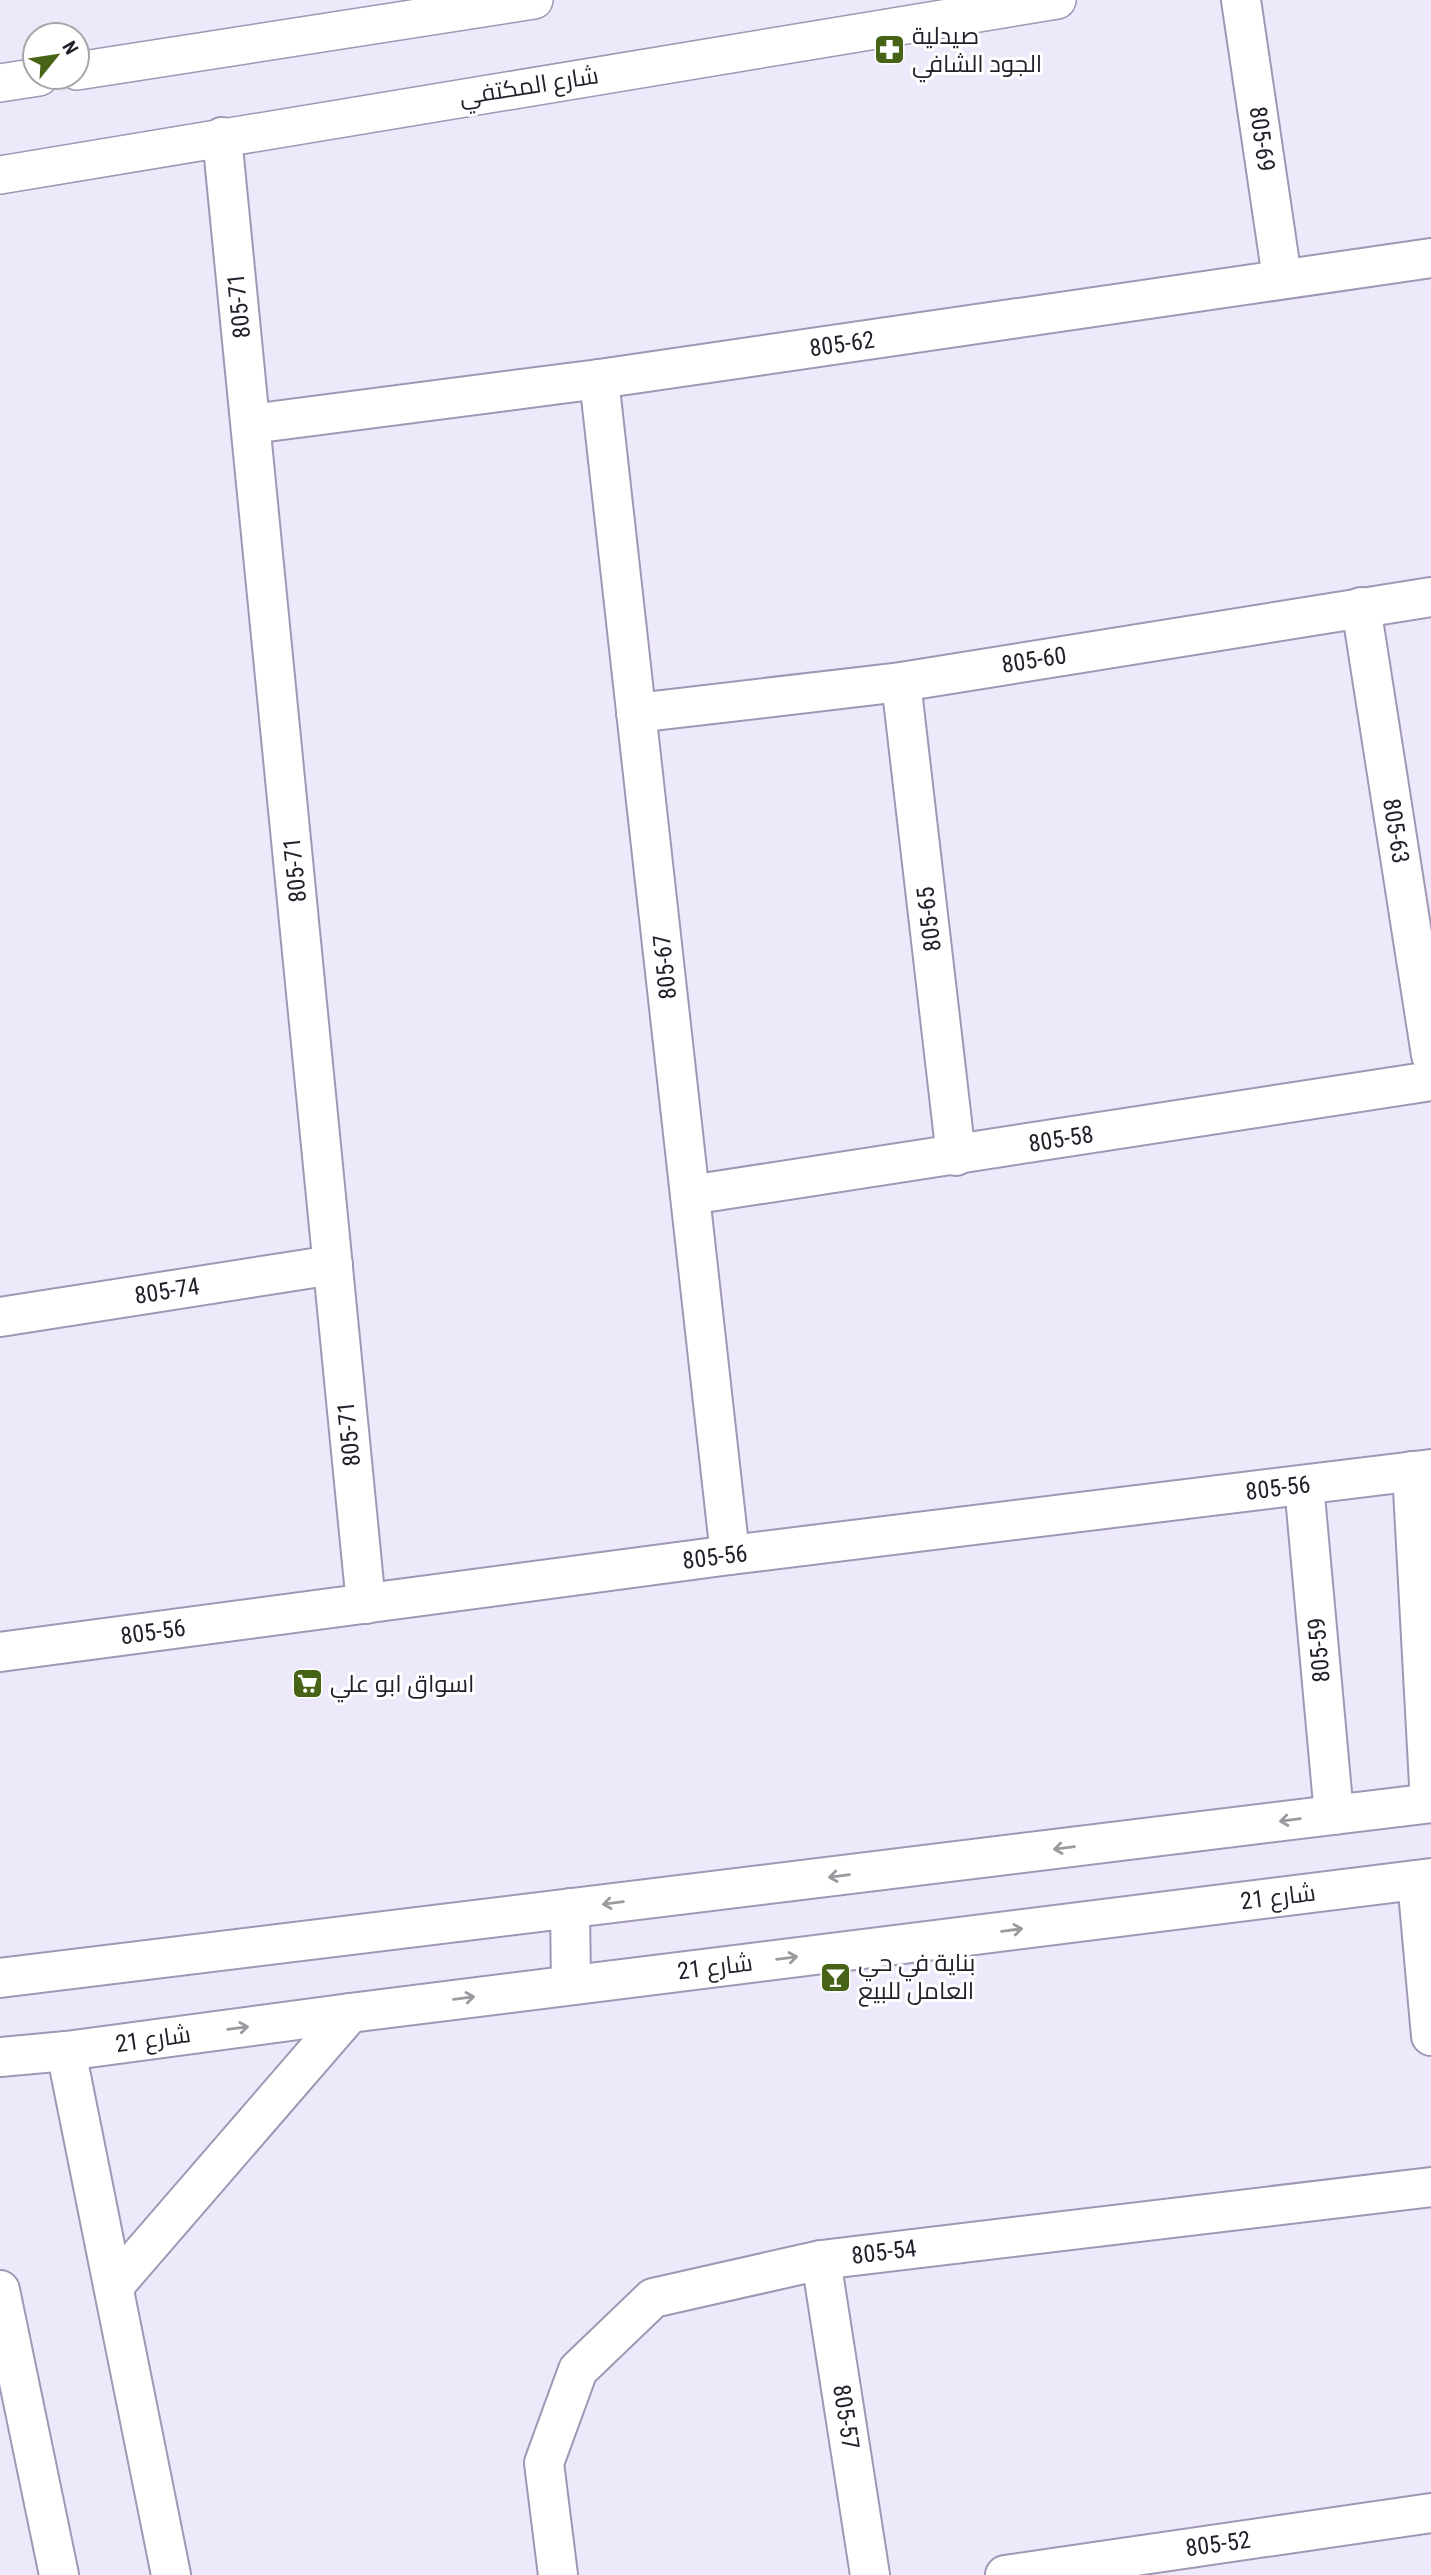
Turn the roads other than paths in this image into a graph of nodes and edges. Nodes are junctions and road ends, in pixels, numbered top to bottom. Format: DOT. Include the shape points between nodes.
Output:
graph roads {
  1 [pos="534,0"];
  2 [pos="1058,0"];
  3 [pos="1241,0"];
  4 [pos="91,69"];
  5 [pos="21,80"];
  6 [pos="0,83"];
  7 [pos="222,136"];
  8 [pos="0,175"];
  9 [pos="1431,258"];
  10 [pos="1282,278"];
  11 [pos="599,379"];
  12 [pos="251,424"];
  13 [pos="1431,597"];
  14 [pos="1361,607"];
  15 [pos="901,682"];
  16 [pos="636,713"];
  17 [pos="1431,1055"];
  18 [pos="1431,1081"];
  19 [pos="956,1156"];
  20 [pos="690,1195"];
  21 [pos="333,1265"];
  22 [pos="0,1317"];
  23 [pos="1422,1470"];
  24 [pos="1304,1485"];
  25 [pos="730,1555"];
  26 [pos="366,1604"];
  27 [pos="0,1652"];
  28 [pos="1431,1803"];
  29 [pos="1334,1815"];
  30 [pos="1424,1879"];
  31 [pos="570,1908"];
  32 [pos="0,1976"];
  33 [pos="571,1985"];
  34 [pos="350,2012"];
  35 [pos="1431,2036"];
  36 [pos="66,2051"];
  37 [pos="0,2057"];
  38 [pos="1431,2187"];
  39 [pos="821,2260"];
  40 [pos="114,2286"];
  41 [pos="0,2297"];
  42 [pos="1431,2513"];
  43 [pos="1207,2561"];
  44 [pos="59,2575"];
  45 [pos="171,2575"];
  46 [pos="558,2575"];
  47 [pos="870,2575"];
  48 [pos="1005,2575"];
  1 -- 4 [label="street"];
  2 -- 7 [label="street, شارع المكتفي"];
  3 -- 10 [label="street, 805-69"];
  5 -- 6 [label="street"];
  7 -- 8 [label="street, شارع المكتفي"];
  7 -- 12 [label="street, 805-71"];
  9 -- 10 [label="street, 805-62"];
  10 -- 11 [label="street, 805-62"];
  11 -- 12 [label="street, 805-62"];
  11 -- 16 [label="street, 805-67"];
  12 -- 21 [label="street, 805-71"];
  13 -- 14 [label="street, 805-60"];
  14 -- 15 [label="street, 805-60"];
  14 -- 17 [label="street, 805-63"];
  15 -- 16 [label="street, 805-60"];
  15 -- 19 [label="street, 805-65"];
  16 -- 20 [label="street, 805-67"];
  18 -- 19 [label="street, 805-58"];
  19 -- 20 [label="street, 805-58"];
  20 -- 25 [label="street, 805-67"];
  21 -- 22 [label="street, 805-74"];
  21 -- 26 [label="street, 805-71"];
  23 -- 24 [label="street, 805-56"];
  23 -- 28 [label="street"];
  24 -- 25 [label="street, 805-56"];
  24 -- 29 [label="street, 805-59"];
  25 -- 26 [label="street, 805-56"];
  26 -- 27 [label="street, 805-56"];
  28 -- 29 [label="street"];
  29 -- 31 [label="street, one-way"];
  33 -- 30 [label="street, شارع 21, one-way"];
  30 -- 35 [label="street"];
  31 -- 32 [label="street"];
  31 -- 33 [label="street"];
  34 -- 33 [label="street, شارع 21, one-way"];
  36 -- 34 [label="street, شارع 21, one-way"];
  34 -- 40 [label="street"];
  36 -- 37 [label="street, شارع 21"];
  36 -- 40 [label="street"];
  38 -- 39 [label="street, 805-54"];
  39 -- 46 [label="street, 805-54" via="653,2298 578,2370 544,2463"];
  39 -- 47 [label="street, 805-57"];
  40 -- 45 [label="street"];
  41 -- 44 [label="street"];
  42 -- 43 [label="street, 805-52"];
  43 -- 48 [label="street, 805-52"];
}
